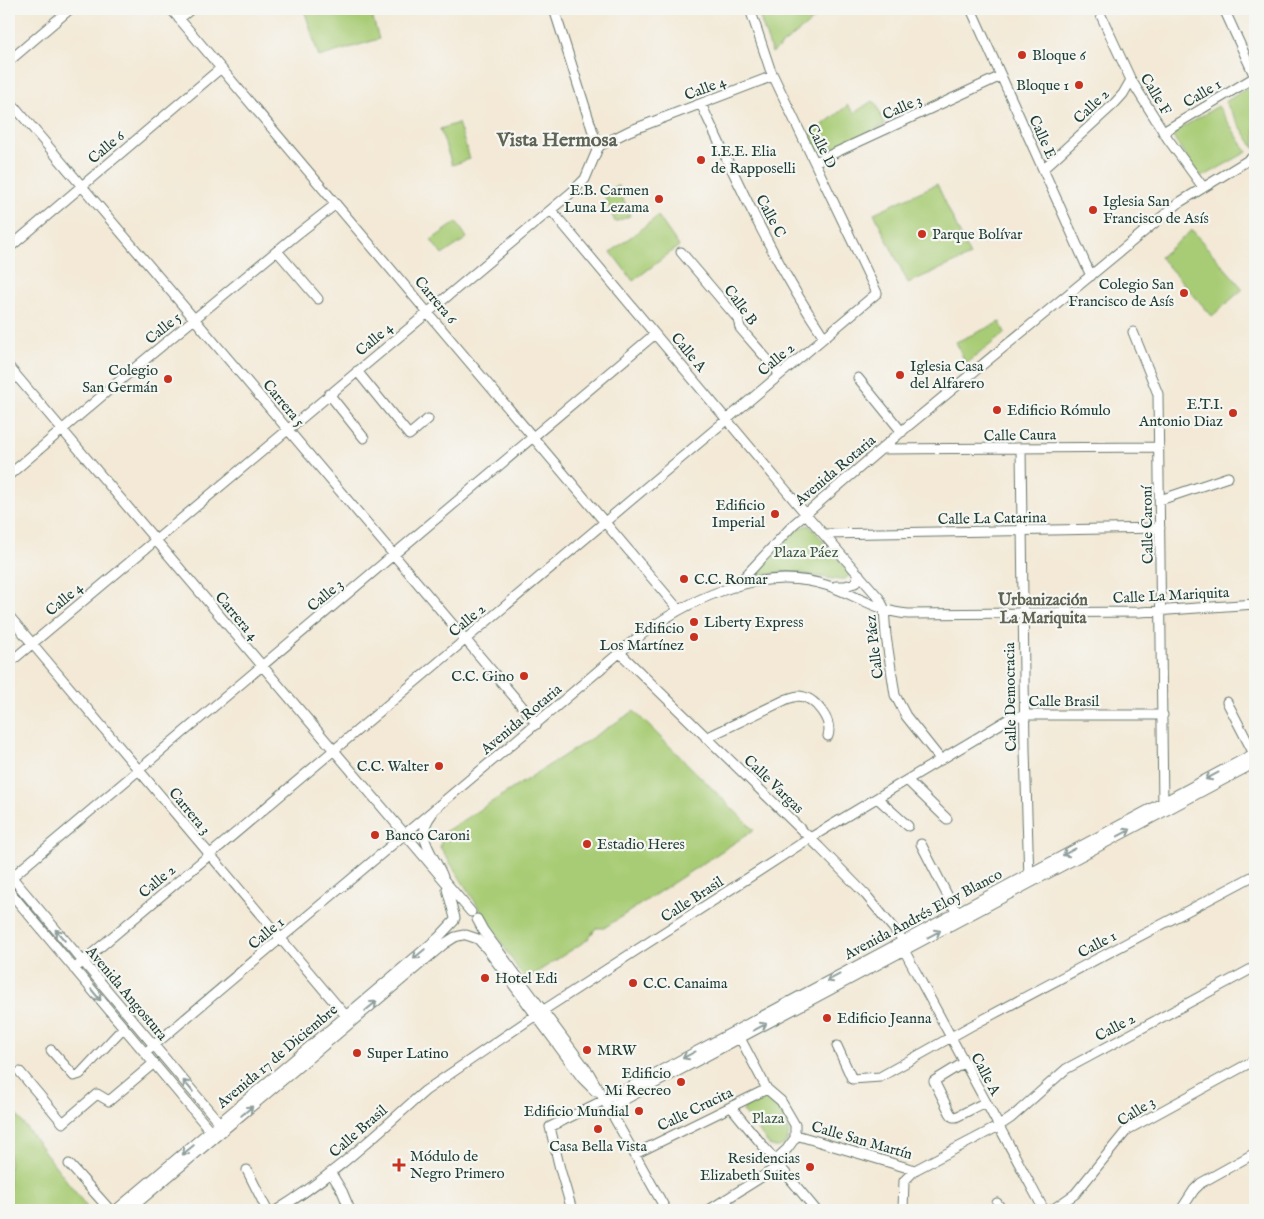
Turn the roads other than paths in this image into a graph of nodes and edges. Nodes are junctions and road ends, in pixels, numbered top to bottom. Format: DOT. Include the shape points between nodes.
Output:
graph roads {
  1 [pos="70,9"];
  2 [pos="171,9"];
  3 [pos="191,9"];
  4 [pos="554,9"];
  5 [pos="750,9"];
  6 [pos="971,9"];
  7 [pos="1098,9"];
  8 [pos="1224,9"];
  9 [pos="60,12"];
  10 [pos="179,19"];
  11 [pos="9,61"];
  12 [pos="221,68"];
  13 [pos="773,76"];
  14 [pos="1001,76"];
  15 [pos="1255,77"];
  16 [pos="1131,80"];
  17 [pos="9,100"];
  18 [pos="701,104"];
  19 [pos="1163,132"];
  20 [pos="598,148"];
  21 [pos="1255,156"];
  22 [pos="814,162"];
  23 [pos="1043,169"];
  24 [pos="81,186"];
  25 [pos="1203,187"];
  26 [pos="336,204"];
  27 [pos="551,210"];
  28 [pos="9,248"];
  29 [pos="277,251"];
  30 [pos="681,252"];
  31 [pos="1091,276"];
  32 [pos="877,293"];
  33 [pos="318,299"];
  34 [pos="428,312"];
  35 [pos="194,320"];
  36 [pos="1133,332"];
  37 [pos="655,334"];
  38 [pos="824,337"];
  39 [pos="9,367"];
  40 [pos="357,371"];
  41 [pos="780,374"];
  42 [pos="858,378"];
  43 [pos="329,394"];
  44 [pos="727,418"];
  45 [pos="428,419"];
  46 [pos="288,429"];
  47 [pos="62,430"];
  48 [pos="902,432"];
  49 [pos="534,437"];
  50 [pos="364,438"];
  51 [pos="1159,448"];
  52 [pos="881,449"];
  53 [pos="1021,449"];
  54 [pos="9,475"];
  55 [pos="1228,477"];
  56 [pos="1160,500"];
  57 [pos="805,513"];
  58 [pos="605,521"];
  59 [pos="1160,528"];
  60 [pos="1022,531"];
  61 [pos="824,534"];
  62 [pos="155,540"];
  63 [pos="394,555"];
  64 [pos="859,574"];
  65 [pos="830,586"];
  66 [pos="735,588"];
  67 [pos="1255,604"];
  68 [pos="884,608"];
  69 [pos="680,610"];
  70 [pos="1162,611"];
  71 [pos="1023,612"];
  72 [pos="9,616"];
  73 [pos="465,639"];
  74 [pos="32,643"];
  75 [pos="620,653"];
  76 [pos="9,663"];
  77 [pos="262,666"];
  78 [pos="1227,702"];
  79 [pos="1024,714"];
  80 [pos="1162,715"];
  81 [pos="537,724"];
  82 [pos="828,736"];
  83 [pos="706,738"];
  84 [pos="333,750"];
  85 [pos="1255,756"];
  86 [pos="941,760"];
  87 [pos="138,770"];
  88 [pos="907,780"];
  89 [pos="877,798"];
  90 [pos="1163,802"];
  91 [pos="438,807"];
  92 [pos="1163,812"];
  93 [pos="946,819"];
  94 [pos="908,826"];
  95 [pos="405,834"];
  96 [pos="810,838"];
  97 [pos="921,844"];
  98 [pos="209,855"];
  99 [pos="1029,873"];
  100 [pos="10,875"];
  101 [pos="1255,875"];
  102 [pos="445,882"];
  103 [pos="1030,883"];
  104 [pos="9,891"];
  105 [pos="956,912"];
  106 [pos="474,916"];
  107 [pos="454,919"];
  108 [pos="465,935"];
  109 [pos="280,939"];
  110 [pos="904,945"];
  111 [pos="83,962"];
  112 [pos="1255,968"];
  113 [pos="74,969"];
  114 [pos="540,1013"];
  115 [pos="349,1019"];
  116 [pos="124,1027"];
  117 [pos="951,1037"];
  118 [pos="740,1038"];
  119 [pos="154,1046"];
  120 [pos="837,1046"];
  121 [pos="51,1050"];
  122 [pos="145,1053"];
  123 [pos="1255,1060"];
  124 [pos="965,1062"];
  125 [pos="154,1063"];
  126 [pos="20,1072"];
  127 [pos="767,1089"];
  128 [pos="986,1102"];
  129 [pos="607,1104"];
  130 [pos="731,1107"];
  131 [pos="222,1126"];
  132 [pos="1000,1126"];
  133 [pos="214,1134"];
  134 [pos="796,1135"];
  135 [pos="1255,1153"];
  136 [pos="634,1154"];
  137 [pos="69,1164"];
  138 [pos="777,1164"];
  139 [pos="247,1170"];
  140 [pos="915,1170"];
  141 [pos="331,1173"];
  142 [pos="725,1200"];
  143 [pos="110,1210"];
  144 [pos="116,1210"];
  145 [pos="129,1210"];
  146 [pos="266,1210"];
  147 [pos="277,1210"];
  148 [pos="350,1210"];
  149 [pos="572,1210"];
  150 [pos="666,1210"];
  151 [pos="709,1210"];
  152 [pos="733,1210"];
  153 [pos="816,1210"];
  154 [pos="903,1210"];
  155 [pos="1044,1210"];
  156 [pos="1052,1210"];
  157 [pos="1182,1210"];
  1 -- 9 [label="street"];
  2 -- 10 [label="street, Carrera 6"];
  3 -- 10 [label="street"];
  4 -- 20 [label="street"];
  5 -- 13 [label="street, Calle D"];
  6 -- 14 [label="street, Calle E"];
  7 -- 16 [label="street, Calle F"];
  8 -- 15 [label="street"];
  9 -- 11 [label="street"];
  10 -- 12 [label="street, Carrera 6"];
  12 -- 24 [label="street, Calle 6"];
  12 -- 26 [label="street, Carrera 6"];
  13 -- 18 [label="street, Calle 4"];
  13 -- 22 [label="street, Calle D"];
  14 -- 22 [label="street, Calle 3"];
  14 -- 23 [label="street, Calle E"];
  15 -- 19 [label="street, Calle 1"];
  16 -- 19 [label="street, Calle F"];
  16 -- 23 [label="street, Calle 2" via="1114,104"];
  17 -- 24 [label="street, Carrera 5"];
  18 -- 20 [label="street, Calle 4" via="629,131"];
  18 -- 38 [label="street, Calle C" via="791,285"];
  19 -- 25 [label="street, Calle F"];
  20 -- 27 [label="street, Calle 4" via="585,178"];
  21 -- 25 [label="street, Avenida Rotaria"];
  22 -- 32 [label="street, Calle D"];
  23 -- 31 [label="street, Calle E"];
  24 -- 28 [label="street, Calle 6"];
  24 -- 35 [label="street, Carrera 5"];
  25 -- 31 [label="street, Avenida Rotaria" via="1172,208"];
  26 -- 29 [label="street, Calle 5"];
  26 -- 34 [label="street, Carrera 6"];
  27 -- 34 [label="street, Calle 4"];
  27 -- 37 [label="street, Calle A"];
  29 -- 33 [label="street"];
  29 -- 35 [label="street, Calle 5"];
  30 -- 41 [label="street, Calle B"];
  31 -- 48 [label="street, Avenida Rotaria"];
  32 -- 38 [label="street, Calle 2"];
  34 -- 40 [label="street, Calle 4"];
  34 -- 49 [label="street, Carrera 6"];
  35 -- 46 [label="street, Carrera 5"];
  35 -- 47 [label="street, Calle 5"];
  36 -- 51 [label="street, Calle Caroní" via="1158,394"];
  37 -- 44 [label="street, Calle A"];
  37 -- 49 [label="street, Calle 3"];
  38 -- 41 [label="street, Calle 2"];
  39 -- 47 [label="street, Carrera 4"];
  40 -- 43 [label="street, Calle 4"];
  40 -- 45 [label="street" via="409,435"];
  41 -- 44 [label="street, Calle 2"];
  42 -- 48 [label="street"];
  43 -- 46 [label="street, Calle 4"];
  43 -- 50 [label="street"];
  44 -- 57 [label="street, Calle A"];
  44 -- 58 [label="street, Calle 2"];
  46 -- 62 [label="street, Calle 4"];
  46 -- 63 [label="street, Carrera 5"];
  47 -- 54 [label="street, Calle 5"];
  47 -- 62 [label="street, Carrera 4"];
  48 -- 52 [label="street, Avenida Rotaria"];
  49 -- 58 [label="street, Carrera 6"];
  49 -- 63 [label="street, Calle 3"];
  51 -- 53 [label="street, Calle Caura"];
  51 -- 56 [label="street, Calle Caroní"];
  52 -- 53 [label="street, Calle Caura"];
  52 -- 57 [label="street, Avenida Rotaria"];
  53 -- 60 [label="street, Calle Democracia"];
  55 -- 56 [label="street"];
  56 -- 59 [label="street, Calle Caroní"];
  57 -- 61 [label="street, Calle Páez"];
  57 -- 66 [label="street, Avenida Rotaria"];
  58 -- 69 [label="street, Carrera 6"];
  58 -- 73 [label="street, Calle 2"];
  59 -- 60 [label="street, Calle La Catarina"];
  59 -- 70 [label="street, Calle Caroní"];
  60 -- 61 [label="street, Calle La Catarina"];
  60 -- 71 [label="street, Calle Democracia"];
  61 -- 64 [label="street, Calle Páez"];
  62 -- 74 [label="street, Calle 4"];
  62 -- 77 [label="street, Carrera 4"];
  63 -- 73 [label="street, Carrera 5"];
  63 -- 77 [label="street, Calle 3"];
  64 -- 65 [label="street" via="852,584"];
  64 -- 68 [label="street, Calle Páez"];
  65 -- 66 [label="street, Calle La Mariquita" via="783,578"];
  65 -- 68 [label="street, Calle La Mariquita"];
  66 -- 69 [label="street, Avenida Rotaria"];
  67 -- 70 [label="street, Calle La Mariquita"];
  68 -- 71 [label="street, Calle La Mariquita" via="908,614"];
  68 -- 86 [label="street, Calle Páez" via="895,695 906,716"];
  69 -- 75 [label="street, Avenida Rotaria" via="653,626"];
  70 -- 71 [label="street, Calle La Mariquita"];
  70 -- 80 [label="street, Calle Caroní"];
  71 -- 79 [label="street, Calle Democracia"];
  72 -- 74 [label="street, Carrera 3"];
  73 -- 81 [label="street, Carrera 5"];
  73 -- 84 [label="street, Calle 2"];
  74 -- 76 [label="street, Calle 4"];
  74 -- 87 [label="street, Carrera 3"];
  75 -- 81 [label="street, Avenida Rotaria"];
  75 -- 83 [label="street, Calle Vargas"];
  77 -- 84 [label="street, Carrera 4"];
  77 -- 87 [label="street, Calle 3"];
  78 -- 85 [label="street"];
  79 -- 80 [label="street, Calle Brasil"];
  79 -- 86 [label="street, Calle Brasil" via="1012,717"];
  79 -- 99 [label="street, Calle Democracia"];
  80 -- 90 [label="street, Calle Caroní"];
  81 -- 91 [label="street, Avenida Rotaria"];
  82 -- 83 [label="street" via="826,718 814,703 799,696"];
  83 -- 96 [label="street, Calle Vargas"];
  84 -- 95 [label="street, Carrera 4"];
  84 -- 98 [label="street, Calle 2"];
  85 -- 90 [label="street, Avenida Andrés Eloy Blanco, one-way"];
  85 -- 92 [label="street, Avenida Andrés Eloy Blanco"];
  86 -- 88 [label="street, Calle Brasil"];
  87 -- 98 [label="street, Carrera 3"];
  87 -- 100 [label="street, Calle 3"];
  88 -- 89 [label="street, Calle Brasil"];
  88 -- 93 [label="street"];
  89 -- 94 [label="street"];
  89 -- 96 [label="street, Calle Brasil"];
  90 -- 92 [label="street, Calle Caroní"];
  90 -- 99 [label="street, Avenida Andrés Eloy Blanco, one-way"];
  91 -- 95 [label="street, Avenida Rotaria"];
  91 -- 102 [label="street, Avenida Rotaria" via="427,820 424,838"];
  103 -- 92 [label="street, Avenida Andrés Eloy Blanco, one-way"];
  95 -- 102 [label="street, Carrera 4"];
  95 -- 109 [label="street, Calle 1"];
  96 -- 110 [label="street, Calle Vargas" via="866,895"];
  96 -- 114 [label="street, Calle Brasil"];
  97 -- 105 [label="street"];
  98 -- 109 [label="street, Carrera 3"];
  98 -- 111 [label="street, Calle 2"];
  99 -- 103 [label="street, Calle Democracia"];
  99 -- 105 [label="street, Avenida Andrés Eloy Blanco"];
  111 -- 100 [label="street, Avenida Angostura, one-way"];
  101 -- 117 [label="street, Calle 1"];
  102 -- 106 [label="street, Carrera 4"];
  102 -- 107 [label="street, Carrera 4"];
  110 -- 103 [label="street, Avenida Andrés Eloy Blanco, one-way"];
  104 -- 113 [label="street, Avenida Angostura"];
  105 -- 110 [label="street, Avenida Andrés Eloy Blanco"];
  106 -- 107 [label="street" via="462,911"];
  106 -- 108 [label="street" via="476,928"];
  106 -- 114 [label="street, Carrera 4"];
  107 -- 108 [label="street" via="455,930"];
  107 -- 115 [label="street, Avenida 17 de Diciembre, one-way" via="438,938"];
  108 -- 114 [label="street" via="481,941"];
  115 -- 108 [label="street, Avenida 17 de Diciembre, one-way" via="444,944"];
  109 -- 115 [label="street, Carrera 3"];
  109 -- 119 [label="street, Calle 1"];
  110 -- 117 [label="street, Calle A"];
  118 -- 110 [label="street, Avenida Andrés Eloy Blanco, one-way"];
  110 -- 129 [label="street, Avenida Andrés Eloy Blanco, one-way"];
  111 -- 113 [label="street, Calle 2"];
  111 -- 119 [label="street, Avenida Angostura"];
  112 -- 132 [label="street, Calle 2" via="1066,1069"];
  113 -- 116 [label="street, Avenida Angostura, one-way"];
  114 -- 129 [label="street" via="589,1073"];
  114 -- 141 [label="street, Calle Brasil" via="425,1091"];
  115 -- 131 [label="street, Avenida 17 de Diciembre"];
  116 -- 121 [label="street" via="80,1074 74,1076"];
  116 -- 122 [label="street, Avenida Angostura"];
  117 -- 120 [label="street, Calle 1" via="880,1076 852,1079"];
  117 -- 124 [label="street, Calle A"];
  118 -- 127 [label="street, Calle San Martín"];
  118 -- 129 [label="street, Avenida Andrés Eloy Blanco"];
  119 -- 122 [label="street, Calle 1"];
  131 -- 119 [label="street, Avenida Angostura, one-way"];
  122 -- 125 [label="street, Avenida Angostura"];
  123 -- 156 [label="street, Calle 3" via="1127,1130 1075,1194"];
  124 -- 128 [label="street, Calle A"];
  124 -- 128 [label="street" via="934,1081 950,1113 953,1117 958,1116"];
  125 -- 126 [label="street" via="109,1101 97,1094 63,1123"];
  125 -- 133 [label="street, Avenida Angostura"];
  127 -- 130 [label="street, Calle Crucita"];
  127 -- 134 [label="street, Calle San Martín" via="784,1105 795,1125"];
  128 -- 132 [label="street, Calle A"];
  129 -- 136 [label="street"];
  129 -- 149 [label="street" via="550,1127"];
  130 -- 136 [label="street, Calle Crucita"];
  130 -- 138 [label="street"];
  131 -- 133 [label="street, Avenida 17 de Diciembre"];
  132 -- 140 [label="street, Calle San Martín"];
  132 -- 155 [label="street, Calle A"];
  133 -- 144 [label="street, Avenida 17 de Diciembre, one-way"];
  133 -- 145 [label="street, Avenida 17 de Diciembre"];
  134 -- 138 [label="street, Calle San Martín"];
  134 -- 140 [label="street, Calle San Martín"];
  135 -- 157 [label="street" via="1201,1183"];
  136 -- 150 [label="street"];
  137 -- 143 [label="street"];
  138 -- 142 [label="street"];
  138 -- 153 [label="street"];
  139 -- 146 [label="street"];
  140 -- 154 [label="street" via="904,1181"];
  141 -- 147 [label="street, Calle Brasil"];
  141 -- 148 [label="street"];
  142 -- 151 [label="street"];
  142 -- 152 [label="street"];
}
